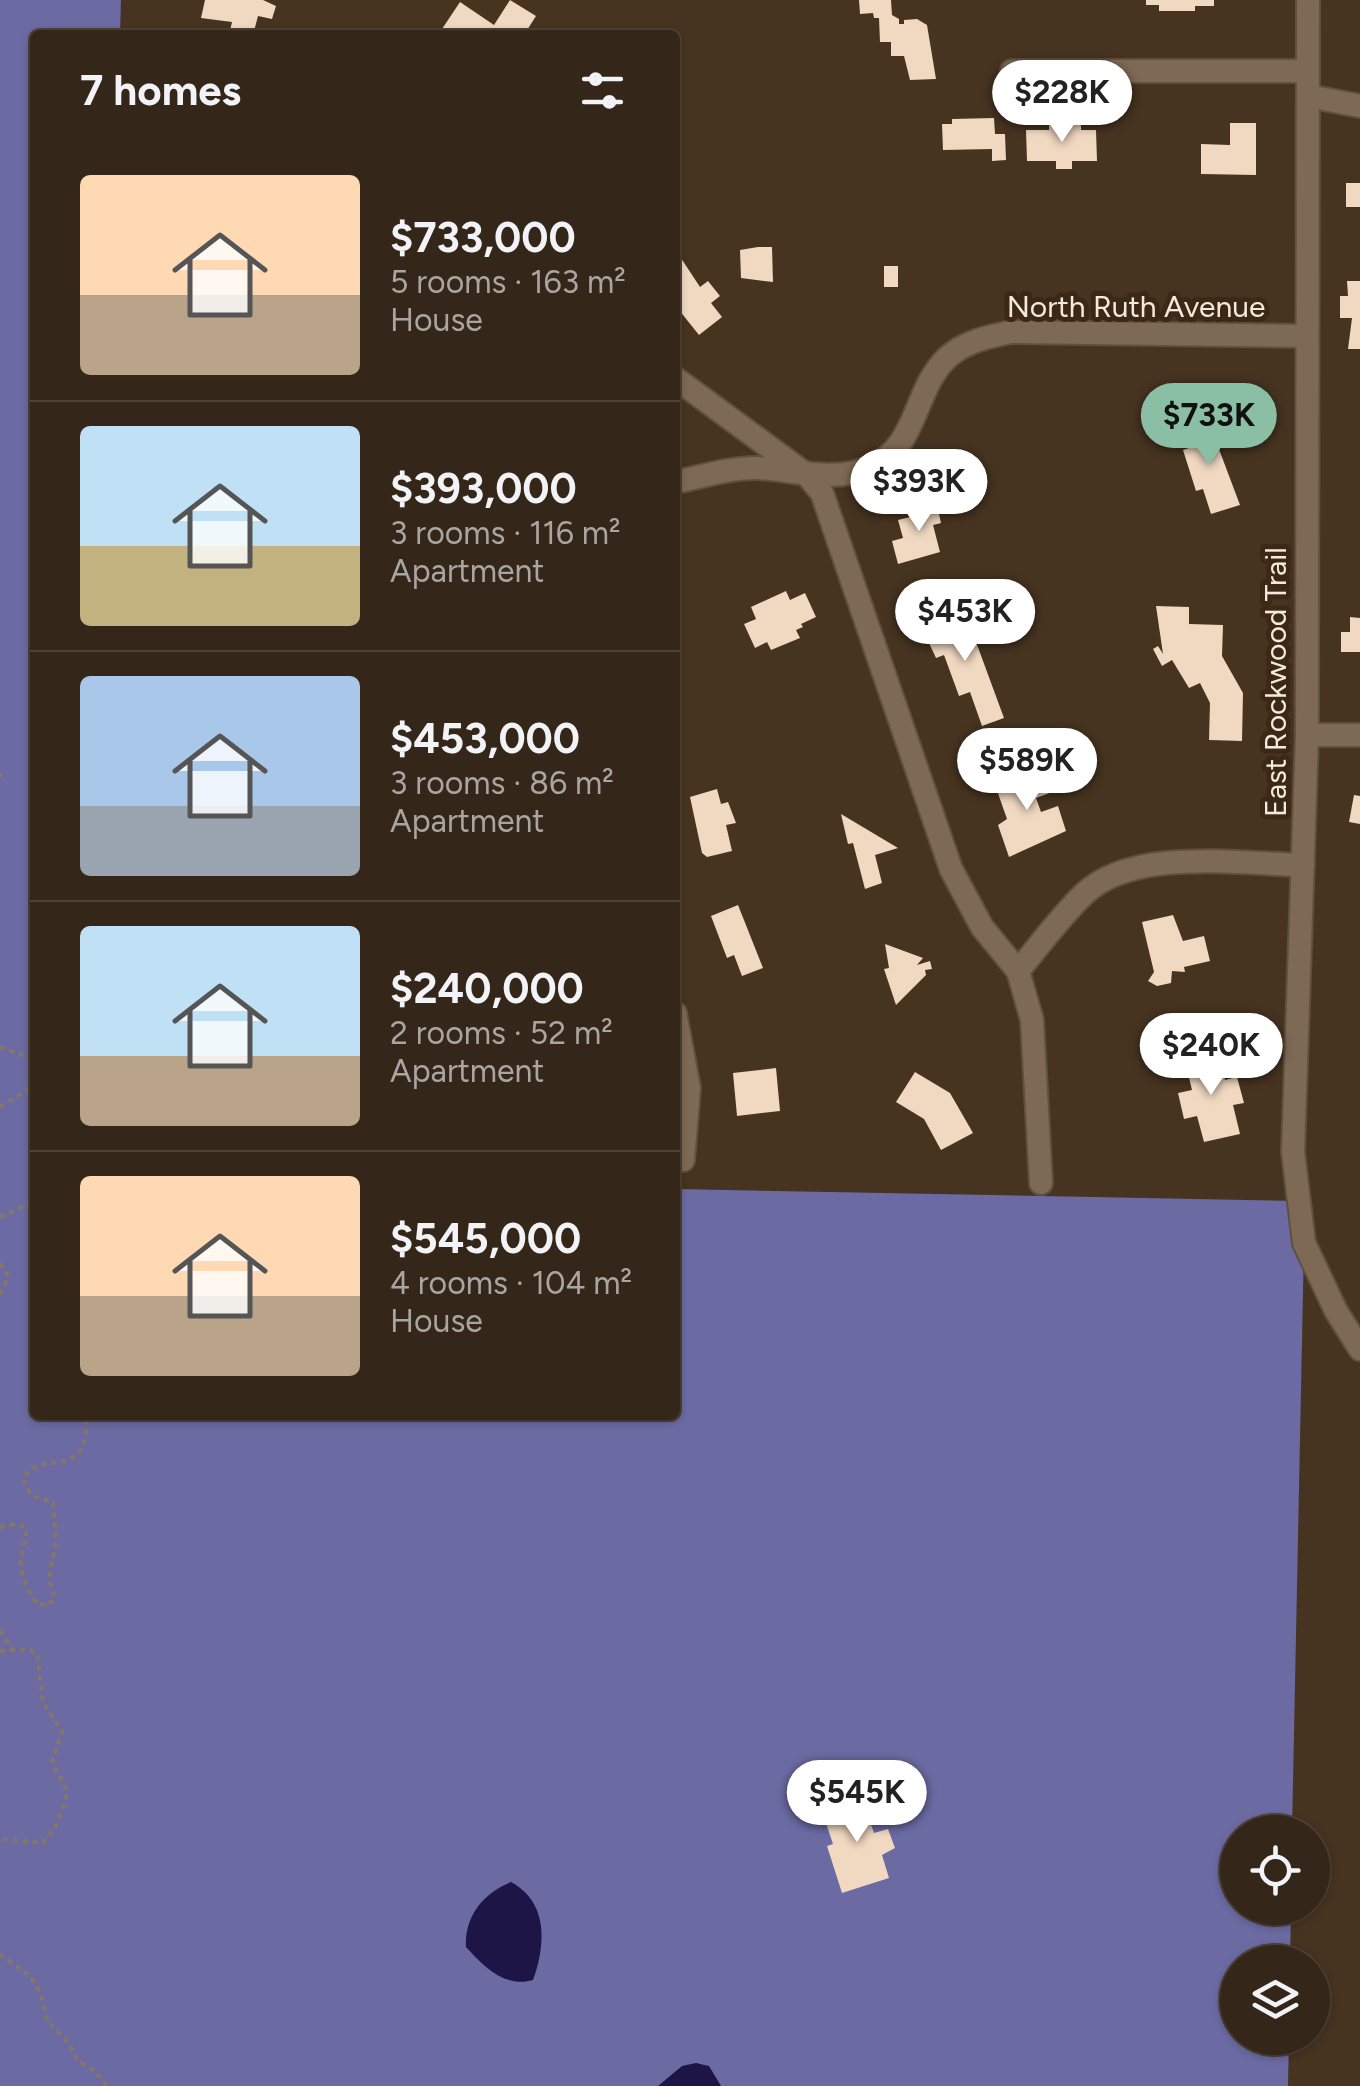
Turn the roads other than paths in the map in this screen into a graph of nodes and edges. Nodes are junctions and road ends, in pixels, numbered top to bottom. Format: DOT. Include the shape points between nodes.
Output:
graph roads {
  1 [pos="1308,0"];
  2 [pos="1012,71"];
  3 [pos="1308,72"];
  4 [pos="1308,96"];
  5 [pos="1360,106"];
  6 [pos="1306,336"];
  7 [pos="680,382"];
  8 [pos="807,475"];
  9 [pos="680,481"];
  10 [pos="1306,734"];
  11 [pos="1360,735"];
  12 [pos="1302,866"];
  13 [pos="1018,971"];
  14 [pos="680,1040"];
  15 [pos="683,1160"];
  16 [pos="1042,1183"];
  17 [pos="1360,1349"];
  1 -- 3 [label="street, East Rockwood Trail"];
  2 -- 3 [label="street"];
  3 -- 4 [label="street, East Rockwood Trail"];
  4 -- 5 [label="street"];
  4 -- 6 [label="street, East Rockwood Trail"];
  6 -- 8 [label="street, North Ruth Avenue" via="1011,332 976,340 947,358 930,382 900,448 870,467"];
  6 -- 10 [label="street, East Rockwood Trail"];
  7 -- 8 [label="street"];
  8 -- 9 [label="street, North Ruth Avenue" via="754,468"];
  8 -- 13 [label="street" via="830,512 951,869 982,927"];
  10 -- 11 [label="street"];
  10 -- 12 [label="street, East Rockwood Trail"];
  12 -- 13 [label="street" via="1168,862 1128,870 1086,891"];
  12 -- 17 [label="street, East Rockwood Trail" via="1294,1152 1304,1243"];
  13 -- 16 [label="street" via="1032,1020"];
  14 -- 15 [label="street" via="689,1088"];
}
